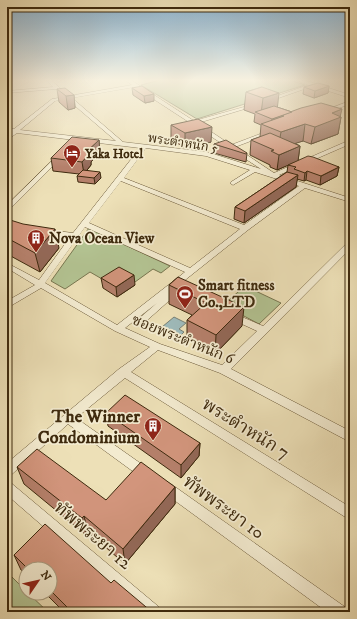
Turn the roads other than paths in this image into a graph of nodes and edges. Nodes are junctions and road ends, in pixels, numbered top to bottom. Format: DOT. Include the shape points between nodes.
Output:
graph roads {
  1 [pos="43,109"];
  2 [pos="81,109"];
  3 [pos="172,109"];
  4 [pos="238,109"];
  5 [pos="331,109"];
  6 [pos="320,113"];
  7 [pos="194,123"];
  8 [pos="7,130"];
  9 [pos="275,130"];
  10 [pos="16,131"];
  11 [pos="7,138"];
  12 [pos="78,139"];
  13 [pos="350,142"];
  14 [pos="72,144"];
  15 [pos="122,144"];
  16 [pos="228,145"];
  17 [pos="220,146"];
  18 [pos="144,147"];
  19 [pos="67,149"];
  20 [pos="213,149"];
  21 [pos="201,154"];
  22 [pos="255,169"];
  23 [pos="274,175"];
  24 [pos="119,178"];
  25 [pos="232,183"];
  26 [pos="304,185"];
  27 [pos="350,200"];
  28 [pos="7,208"];
  29 [pos="84,224"];
  30 [pos="245,228"];
  31 [pos="39,230"];
  32 [pos="75,236"];
  33 [pos="350,245"];
  34 [pos="7,265"];
  35 [pos="190,271"];
  36 [pos="40,285"];
  37 [pos="184,294"];
  38 [pos="7,305"];
  39 [pos="220,310"];
  40 [pos="140,322"];
  41 [pos="118,329"];
  42 [pos="263,330"];
  43 [pos="157,346"];
  44 [pos="224,370"];
  45 [pos="123,372"];
  46 [pos="68,418"];
  47 [pos="349,435"];
  48 [pos="7,471"];
  49 [pos="7,487"];
  50 [pos="350,514"];
  51 [pos="154,612"];
  52 [pos="340,612"];
  1 -- 10 [label="street"];
  2 -- 15 [label="street"];
  3 -- 7 [label="street"];
  4 -- 7 [label="street"];
  5 -- 6 [label="street"];
  7 -- 16 [label="street"];
  8 -- 10 [label="street, พระตำหนัก 5"];
  9 -- 16 [label="street"];
  10 -- 11 [label="street"];
  10 -- 12 [label="street, พระตำหนัก 5"];
  12 -- 14 [label="street"];
  12 -- 15 [label="street, พระตำหนัก 5"];
  13 -- 23 [label="street"];
  15 -- 18 [label="street, พระตำหนัก 5"];
  16 -- 17 [label="street"];
  16 -- 23 [label="street"];
  18 -- 21 [label="street, พระตำหนัก 5"];
  18 -- 24 [label="street"];
  19 -- 28 [label="street"];
  20 -- 21 [label="street"];
  21 -- 22 [label="street, พระตำหนัก 5"];
  22 -- 23 [label="street, พระตำหนัก 5"];
  22 -- 25 [label="street"];
  23 -- 26 [label="street, พระตำหนัก 5"];
  24 -- 29 [label="street"];
  24 -- 30 [label="street"];
  26 -- 27 [label="street, พระตำหนัก 5"];
  26 -- 30 [label="street"];
  29 -- 32 [label="street"];
  29 -- 35 [label="street"];
  30 -- 35 [label="street"];
  31 -- 32 [label="street"];
  32 -- 36 [label="street"];
  33 -- 42 [label="street"];
  34 -- 36 [label="street, ซอยพระตำหนัก 6"];
  35 -- 41 [label="street"];
  36 -- 38 [label="street"];
  36 -- 41 [label="street, ซอยพระตำหนัก 6"];
  37 -- 40 [label="street" via="177,290"];
  39 -- 42 [label="street"];
  41 -- 43 [label="street, ซอยพระตำหนัก 6"];
  42 -- 44 [label="street"];
  43 -- 44 [label="street, ซอยพระตำหนัก 6"];
  43 -- 45 [label="street"];
  44 -- 47 [label="street, ซอยพระตำหนัก 6"];
  45 -- 46 [label="street"];
  45 -- 50 [label="street, พระตำหนัก 7"];
  46 -- 48 [label="street"];
  46 -- 52 [label="street, ทัพพระยา 10"];
  49 -- 51 [label="street, ทัพพระยา 12"];
}
